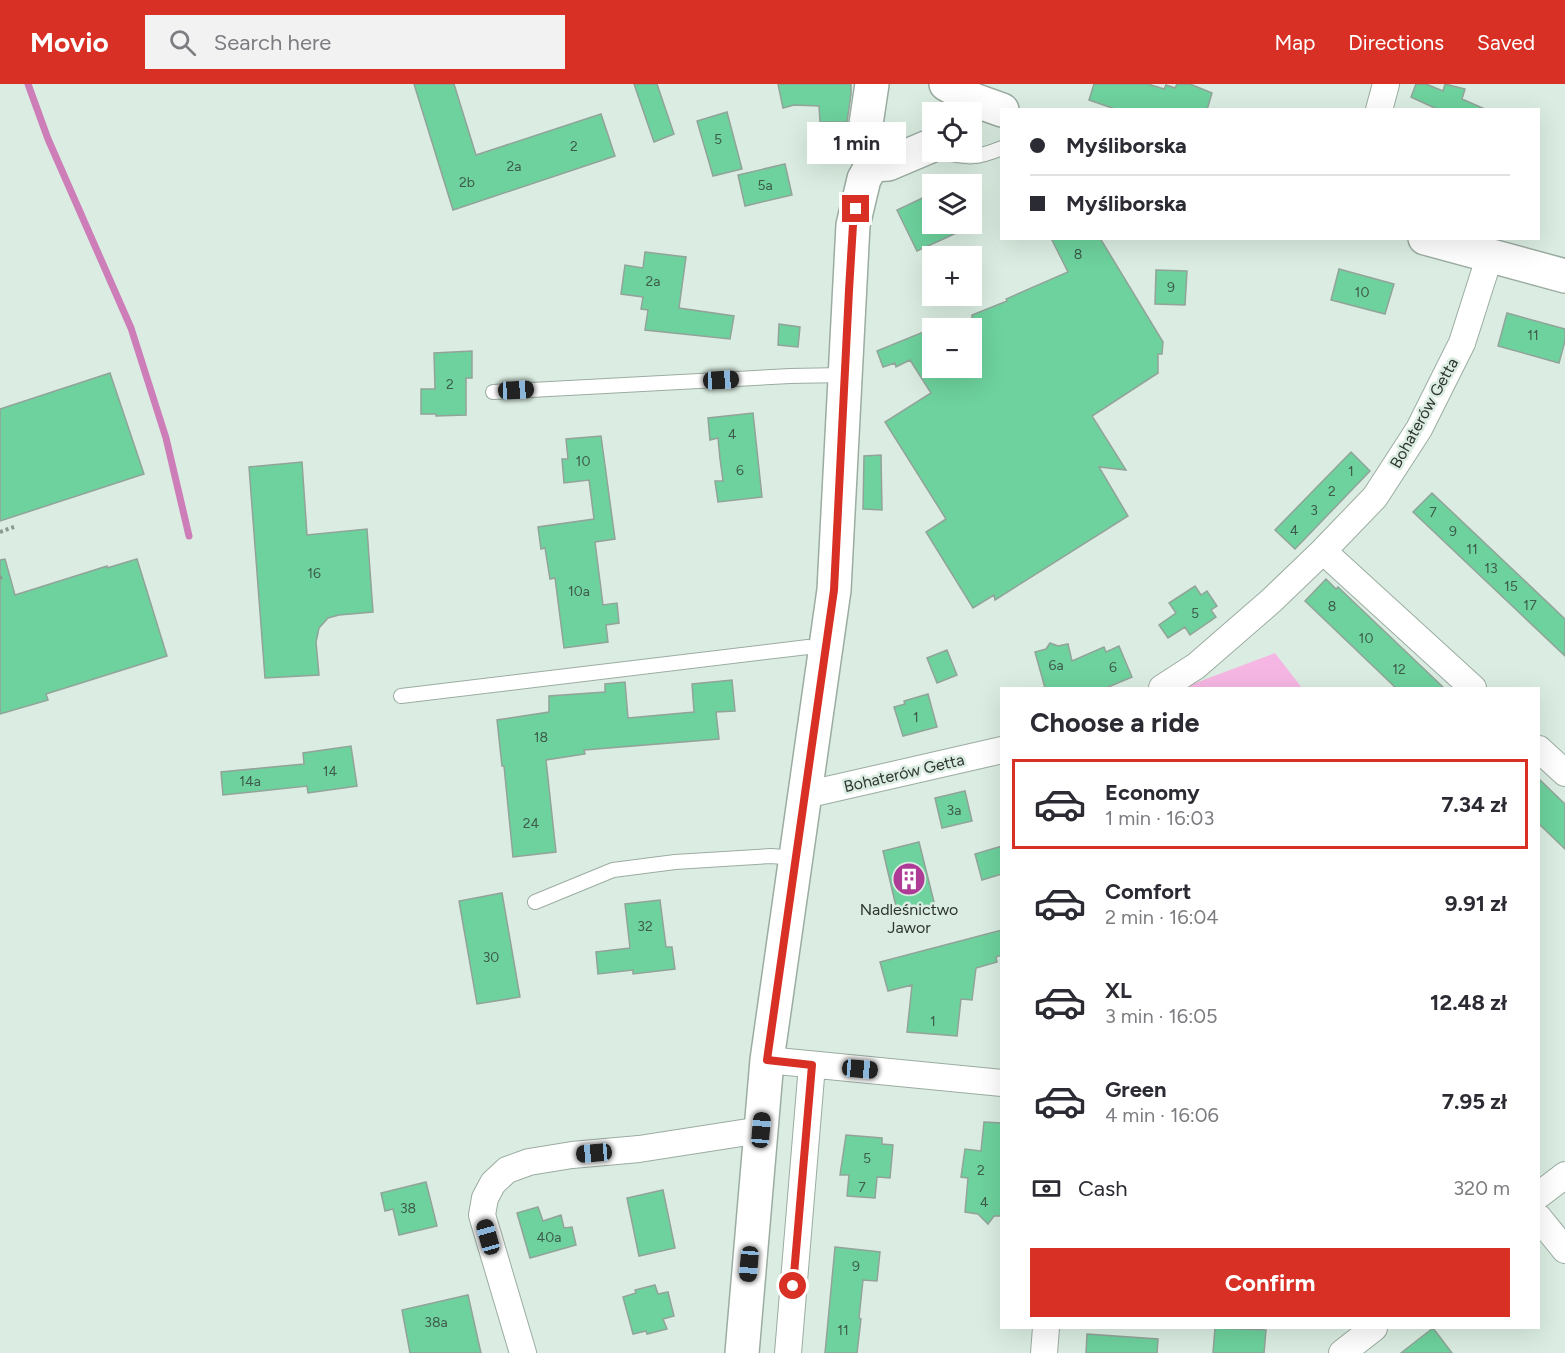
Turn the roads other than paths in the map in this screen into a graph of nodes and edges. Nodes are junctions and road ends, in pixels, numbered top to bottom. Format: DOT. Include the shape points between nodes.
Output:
graph roads {
  1 [pos="872,84"];
  2 [pos="1386,84"];
  3 [pos="1380,108"];
  4 [pos="1000,149"];
  5 [pos="922,153"];
  6 [pos="982,156"];
  7 [pos="872,165"];
  8 [pos="1433,240"];
  9 [pos="1490,255"];
  10 [pos="1565,276"];
  11 [pos="845,375"];
  12 [pos="493,392"];
  13 [pos="1323,551"];
  14 [pos="825,651"];
  15 [pos="1164,687"];
  16 [pos="1472,687"];
  17 [pos="401,696"];
  18 [pos="1000,750"];
  19 [pos="1540,750"];
  20 [pos="1565,773"];
  21 [pos="805,795"];
  22 [pos="796,858"];
  23 [pos="534,902"];
  24 [pos="767,1060"];
  25 [pos="812,1065"];
  26 [pos="1000,1083"];
  27 [pos="761,1130"];
  28 [pos="1565,1175"];
  29 [pos="1540,1194"];
  30 [pos="1540,1219"];
  31 [pos="1565,1250"];
  32 [pos="1046,1329"];
  33 [pos="1373,1329"];
  34 [pos="523,1353"];
  35 [pos="742,1353"];
  36 [pos="788,1353"];
  37 [pos="1044,1353"];
  38 [pos="1342,1353"];
  1 -- 7 [label="street" via="867,124"];
  2 -- 3 [label="street"];
  4 -- 6 [label="lane"];
  5 -- 7 [label="street"];
  7 -- 11 [label="street" via="864,179 853,225"];
  8 -- 9 [label="street"];
  9 -- 10 [label="street"];
  9 -- 13 [label="street, Bohaterów Getta" via="1462,343 1419,429 1375,497"];
  11 -- 12 [label="lane"];
  11 -- 14 [label="street" via="834,590"];
  13 -- 15 [label="street, Bohaterów Getta" via="1196,666"];
  13 -- 16 [label="street"];
  14 -- 17 [label="lane" via="808,647"];
  14 -- 21 [label="street"];
  18 -- 21 [label="street, Bohaterów Getta"];
  19 -- 20 [label="street"];
  21 -- 22 [label="street"];
  22 -- 23 [label="lane" via="675,862 613,870"];
  22 -- 24 [label="street"];
  24 -- 25 [label="street"];
  24 -- 27 [label="street"];
  25 -- 26 [label="street"];
  25 -- 36 [label="street"];
  27 -- 34 [label="street" via="529,1162 507,1170 493,1183 482,1215"];
  27 -- 35 [label="street"];
  28 -- 29 [label="street"];
  30 -- 31 [label="street"];
  32 -- 37 [label="street"];
  33 -- 38 [label="street"];
}
